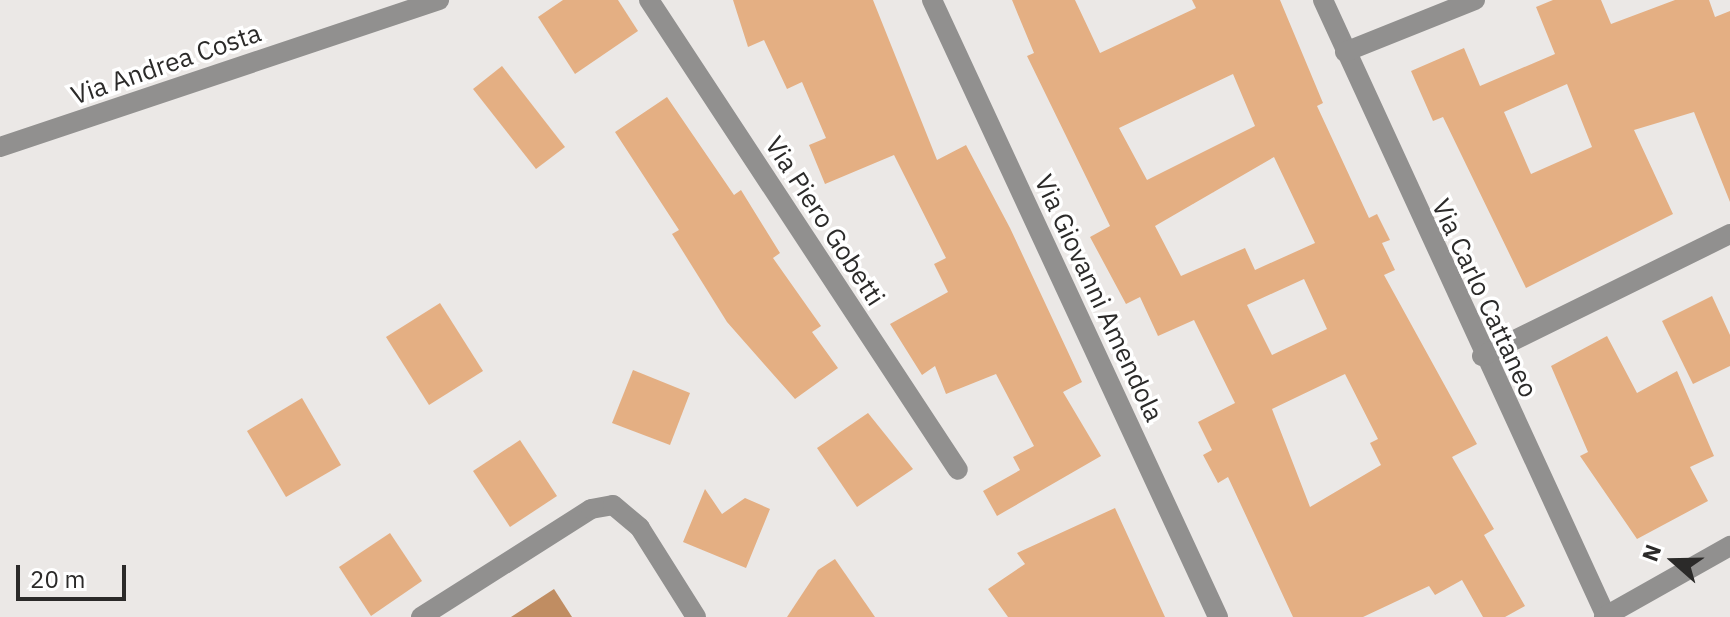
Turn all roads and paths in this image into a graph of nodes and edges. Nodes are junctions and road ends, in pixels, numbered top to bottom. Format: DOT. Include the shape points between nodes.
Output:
graph roads {
  1 [pos="439,0"];
  2 [pos="649,0"];
  3 [pos="932,0"];
  4 [pos="1323,0"];
  5 [pos="1475,0"];
  6 [pos="1345,52"];
  7 [pos="0,147"];
  8 [pos="1730,234"];
  9 [pos="1482,356"];
  10 [pos="958,470"];
  11 [pos="1730,546"];
  12 [pos="1605,616"];
  13 [pos="421,617"];
  14 [pos="696,617"];
  15 [pos="1218,617"];
  1 -- 7 [label="street, Via Andrea Costa"];
  2 -- 10 [label="street, Via Piero Gobetti"];
  3 -- 15 [label="street, Via Giovanni Amendola"];
  4 -- 6 [label="street, Via Carlo Cattaneo"];
  5 -- 6 [label="street"];
  6 -- 9 [label="street, Via Carlo Cattaneo"];
  8 -- 9 [label="street"];
  9 -- 12 [label="street, Via Carlo Cattaneo"];
  11 -- 12 [label="street"];
  13 -- 14 [label="street" via="591,509 613,505 640,528"];
}
